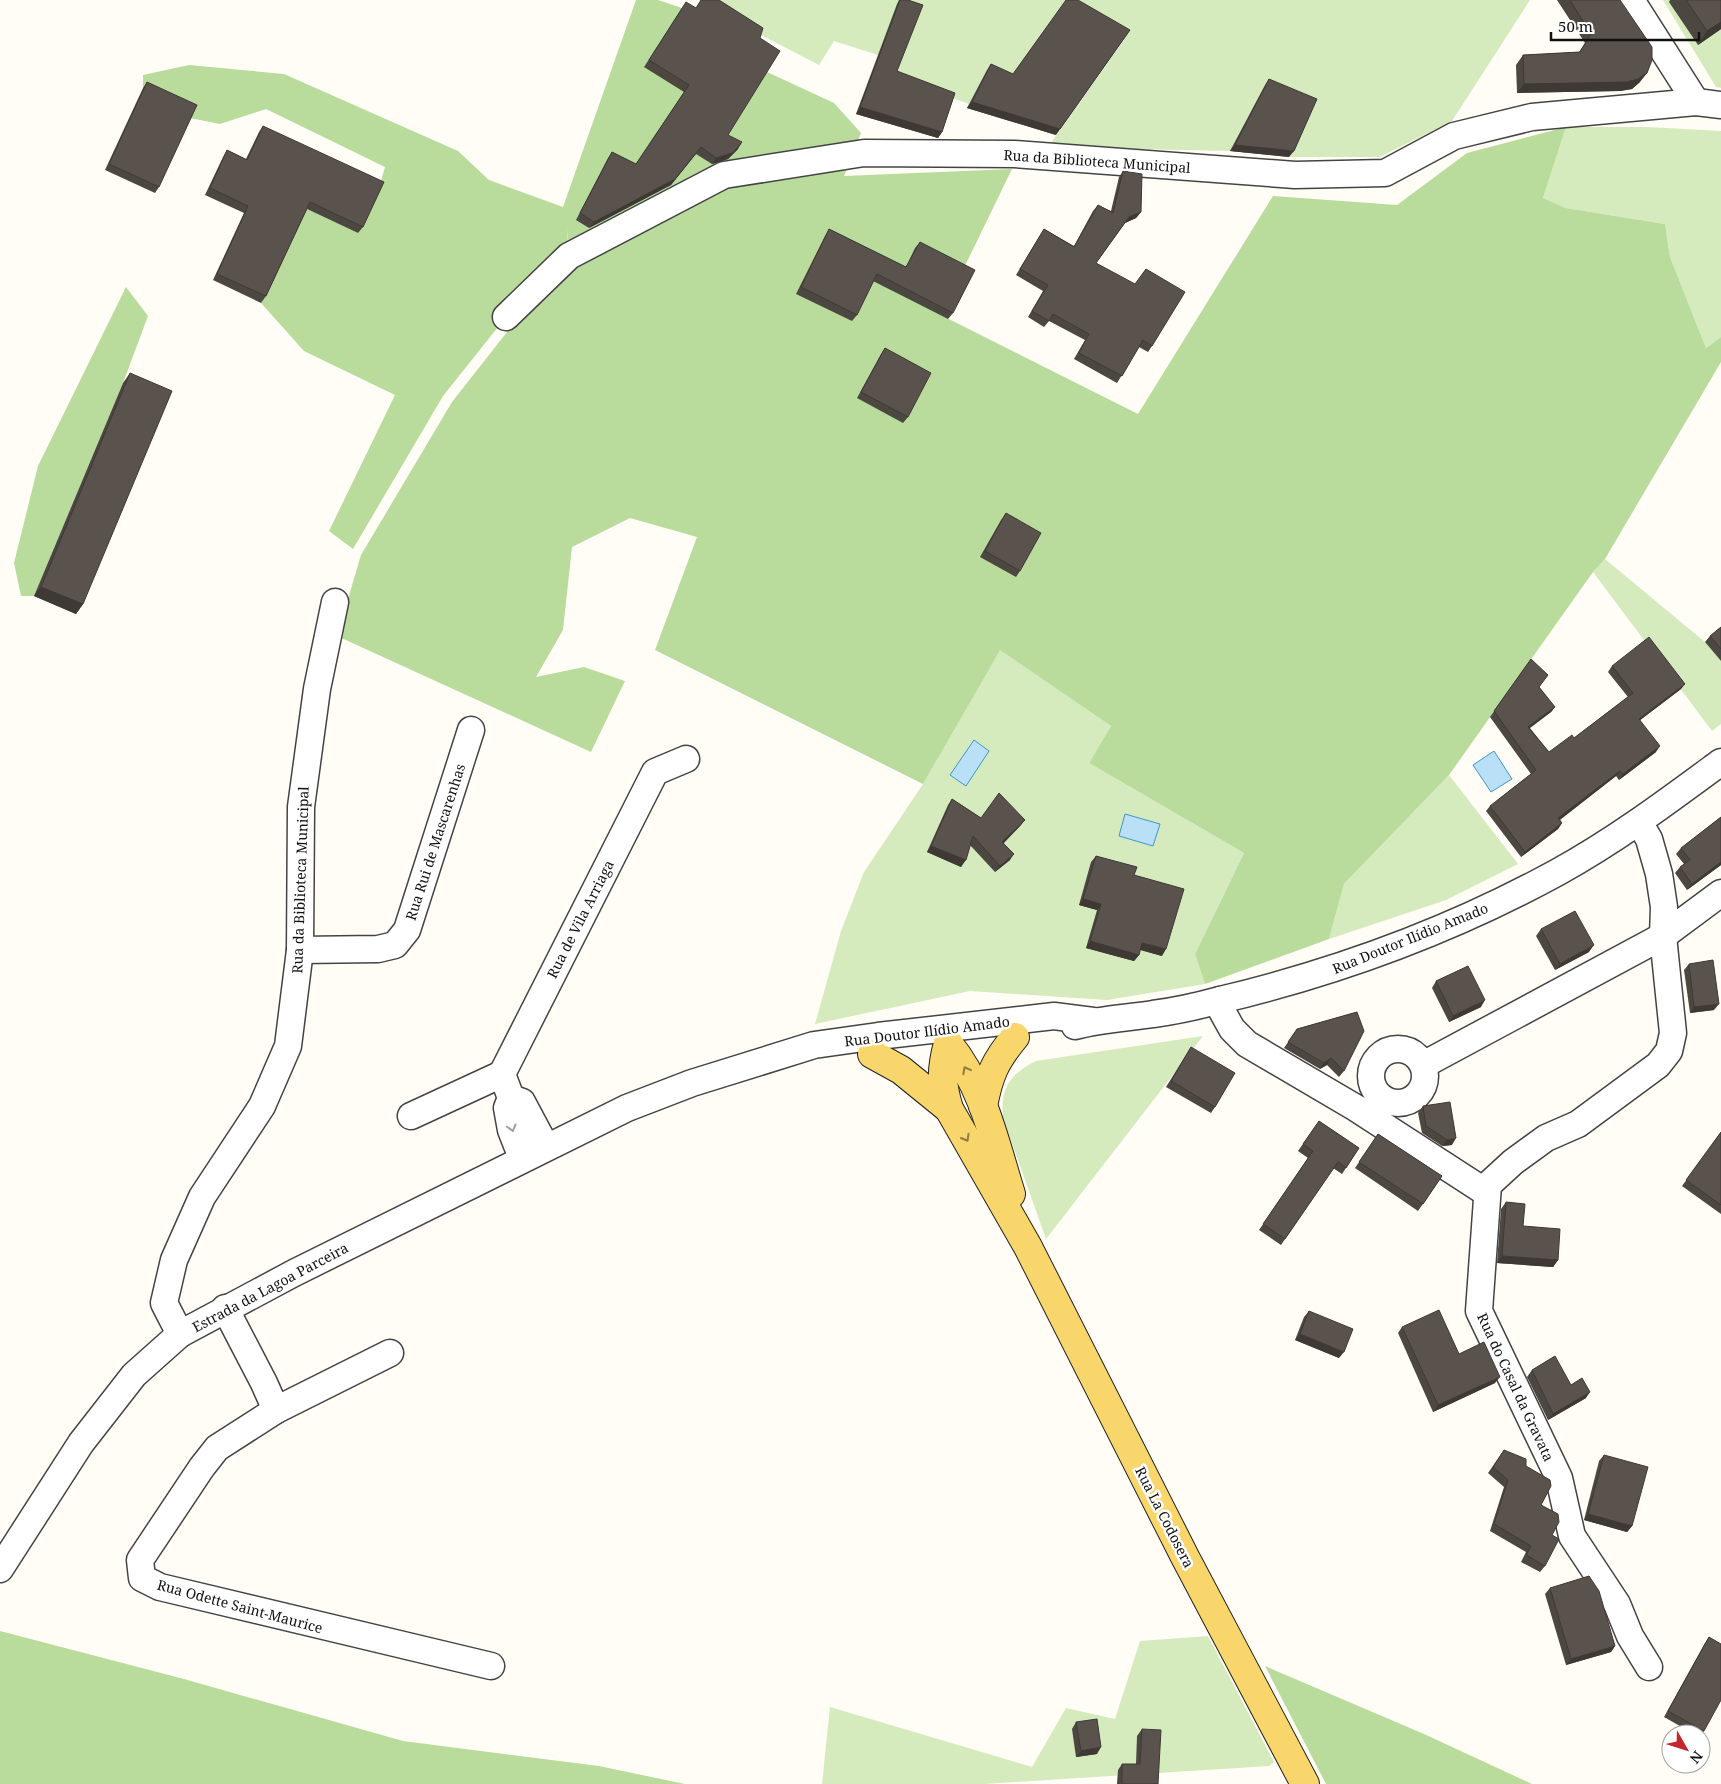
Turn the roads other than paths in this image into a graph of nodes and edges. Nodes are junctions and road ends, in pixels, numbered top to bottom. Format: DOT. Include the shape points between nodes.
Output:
graph roads {
  1 [pos="1631,0"];
  2 [pos="1709,104"];
  3 [pos="506,317"];
  4 [pos="335,602"];
  5 [pos="471,730"];
  6 [pos="686,759"];
  7 [pos="1721,762"];
  8 [pos="1639,822"];
  9 [pos="1721,893"];
  10 [pos="1663,936"];
  11 [pos="300,950"];
  12 [pos="1220,1000"];
  13 [pos="1092,1021"];
  14 [pos="948,1035"];
  15 [pos="1014,1037"];
  16 [pos="872,1054"];
  17 [pos="763,1061"];
  18 [pos="1424,1065"];
  19 [pos="507,1086"];
  20 [pos="983,1106"];
  21 [pos="628,1108"];
  22 [pos="949,1108"];
  23 [pos="411,1116"];
  24 [pos="546,1147"];
  25 [pos="522,1158"];
  26 [pos="1487,1193"];
  27 [pos="1028,1248"];
  28 [pos="225,1308"];
  29 [pos="180,1334"];
  30 [pos="390,1354"];
  31 [pos="276,1410"];
  32 [pos="0,1569"];
  33 [pos="491,1666"];
  34 [pos="1649,1667"];
  35 [pos="1305,1784"];
  1 -- 2 [label="street"];
  2 -- 3 [label="street, Rua da Biblioteca Municipal" via="1532,117 1454,136 1385,173 1295,175 1014,154 864,153 724,175 568,256"];
  4 -- 11 [label="street, Rua da Biblioteca Municipal" via="317,689 300,807"];
  5 -- 11 [label="street, Rua Rui de Mascarenhas" via="407,930 395,945 378,949"];
  6 -- 19 [label="street, Rua de Vila Arriaga" via="655,772"];
  7 -- 8 [label="street, Rua Doutor Ilídio Amado"];
  8 -- 10 [label="street" via="1649,839 1659,874 1664,907"];
  8 -- 12 [label="street, Rua Doutor Ilídio Amado" via="1558,871 1463,919 1328,971"];
  9 -- 10 [label="street"];
  10 -- 18 [label="street"];
  10 -- 26 [label="street" via="1673,1033 1669,1052 1658,1065 1578,1124 1546,1138 1513,1162 1488,1185"];
  11 -- 29 [label="street, Rua da Biblioteca Municipal" via="288,1046 262,1106 202,1197 174,1260 164,1303"];
  12 -- 13 [label="street, Rua Doutor Ilídio Amado" via="1156,1014"];
  12 -- 26 [label="street" via="1232,1029 1247,1044 1356,1108"];
  13 -- 14 [label="street, Rua Doutor Ilídio Amado" via="1054,1016"];
  13 -- 15 [label="street, Rua Doutor Ilídio Amado" via="1052,1033"];
  14 -- 15 [label="street, Rua Doutor Ilídio Amado"];
  14 -- 16 [label="street, Rua Doutor Ilídio Amado"];
  14 -- 17 [label="street, Rua Doutor Ilídio Amado" via="814,1046"];
  20 -- 14 [label="main road, one-way"];
  14 -- 22 [label="main road" via="942,1086"];
  15 -- 20 [label="main road" via="988,1077"];
  16 -- 17 [label="street, Rua Doutor Ilídio Amado" via="814,1062"];
  16 -- 22 [label="main road" via="901,1070"];
  17 -- 21 [label="street, Rua Doutor Ilídio Amado" via="692,1082"];
  19 -- 23 [label="street"];
  19 -- 24 [label="street" via="522,1102"];
  19 -- 25 [label="street, Rua de Vila Arriaga, one-way" via="511,1130"];
  20 -- 27 [label="main road"];
  21 -- 24 [label="street, Estrada da Lagoa Parceira"];
  22 -- 27 [label="main road, one-way"];
  24 -- 25 [label="street, Estrada da Lagoa Parceira"];
  25 -- 28 [label="street, Estrada da Lagoa Parceira"];
  26 -- 34 [label="street, Rua do Casal da Gravata" via="1479,1311 1559,1478 1572,1536 1616,1604"];
  27 -- 35 [label="main road, Rua La Codosera"];
  28 -- 29 [label="street, Estrada da Lagoa Parceira"];
  28 -- 31 [label="street"];
  29 -- 32 [label="street, Estrada da Lagoa Parceira" via="134,1375 105,1409"];
  30 -- 31 [label="street"];
  31 -- 33 [label="street, Rua Odette Saint-Maurice" via="217,1448 140,1560 142,1578 160,1587"];
}
